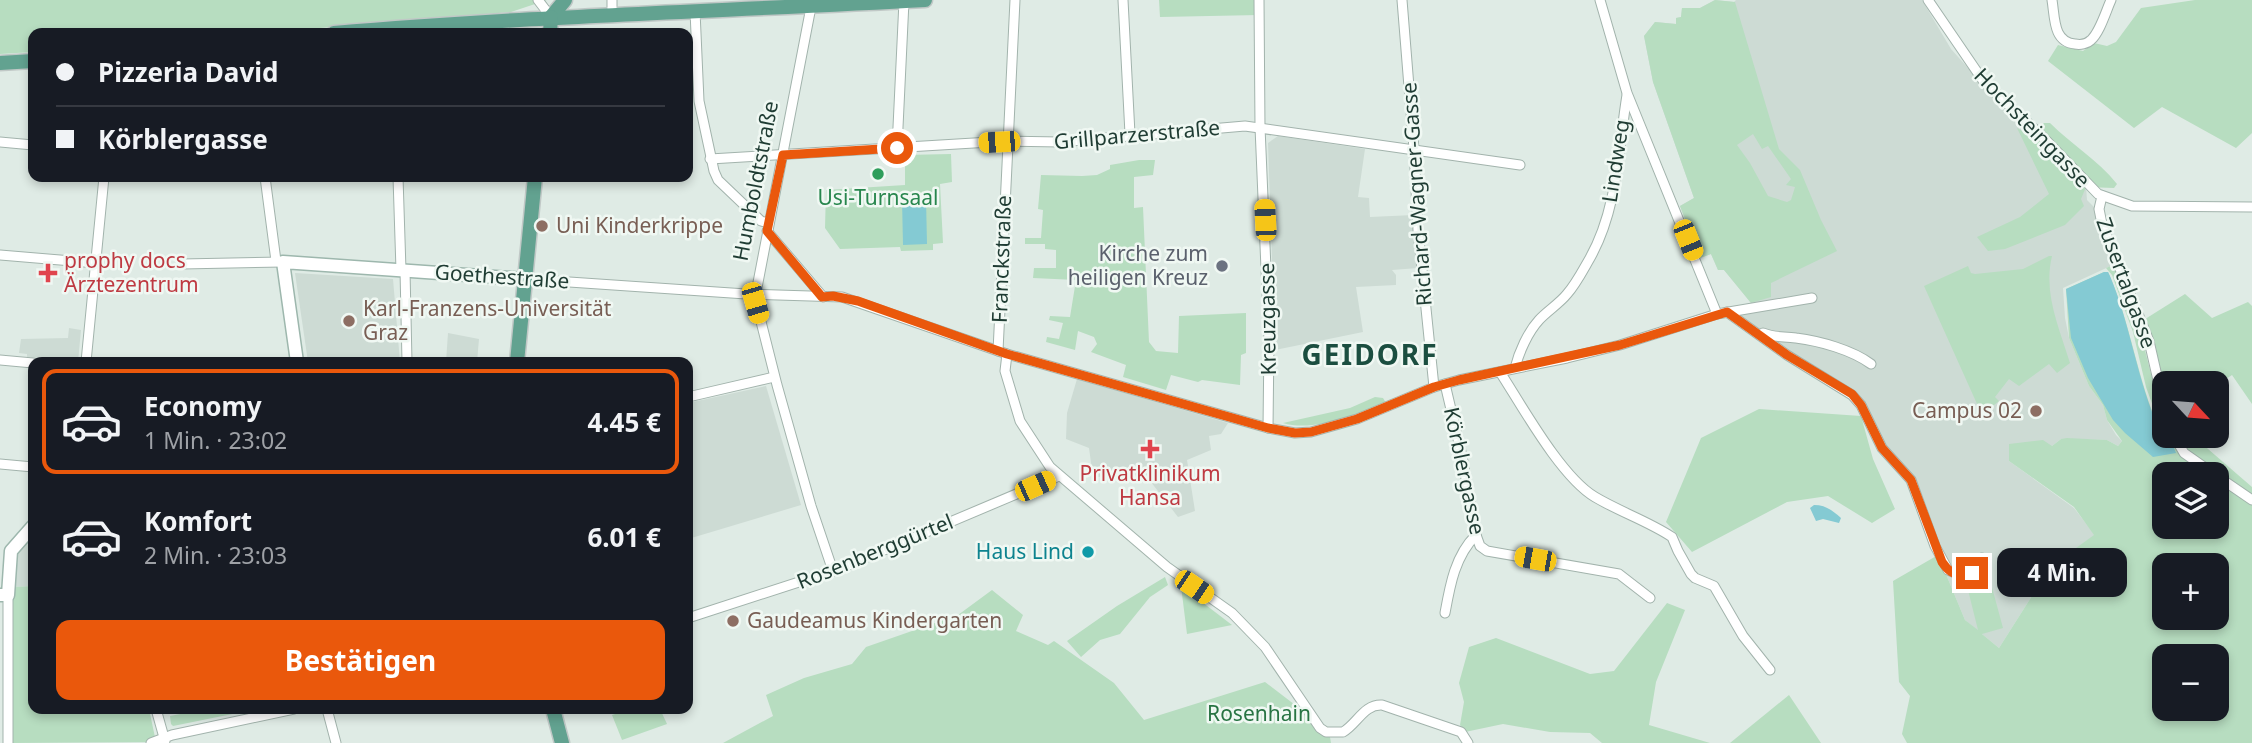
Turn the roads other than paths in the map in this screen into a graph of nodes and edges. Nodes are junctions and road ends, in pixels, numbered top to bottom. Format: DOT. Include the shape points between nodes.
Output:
graph roads {
  1 [pos="538,0"];
  2 [pos="565,0"];
  3 [pos="925,0"];
  4 [pos="1015,0"];
  5 [pos="1123,0"];
  6 [pos="1259,0"];
  7 [pos="1600,0"];
  8 [pos="1928,0"];
  9 [pos="2052,0"];
  10 [pos="2111,0"];
  11 [pos="904,1"];
  12 [pos="807,2"];
  13 [pos="1402,3"];
  14 [pos="612,7"];
  15 [pos="695,11"];
  16 [pos="551,17"];
  17 [pos="428,28"];
  18 [pos="550,28"];
  19 [pos="28,61"];
  20 [pos="0,63"];
  21 [pos="1627,93"];
  22 [pos="693,97"];
  23 [pos="699,101"];
  24 [pos="1260,127"];
  25 [pos="1130,134"];
  26 [pos="1007,141"];
  27 [pos="0,142"];
  28 [pos="28,145"];
  29 [pos="897,148"];
  30 [pos="1414,149"];
  31 [pos="783,155"];
  32 [pos="710,159"];
  33 [pos="1520,165"];
  34 [pos="104,182"];
  35 [pos="266,182"];
  36 [pos="398,182"];
  37 [pos="535,182"];
  38 [pos="2102,196"];
  39 [pos="2252,207"];
  40 [pos="768,227"];
  41 [pos="0,255"];
  42 [pos="280,262"];
  43 [pos="96,263"];
  44 [pos="182,264"];
  45 [pos="403,270"];
  46 [pos="525,279"];
  47 [pos="755,294"];
  48 [pos="822,297"];
  49 [pos="1812,298"];
  50 [pos="1722,313"];
  51 [pos="1752,328"];
  52 [pos="1003,352"];
  53 [pos="87,357"];
  54 [pos="296,357"];
  55 [pos="407,357"];
  56 [pos="517,357"];
  57 [pos="0,360"];
  58 [pos="28,363"];
  59 [pos="1871,364"];
  60 [pos="1515,368"];
  61 [pos="2156,371"];
  62 [pos="1500,372"];
  63 [pos="774,377"];
  64 [pos="1444,384"];
  65 [pos="1434,387"];
  66 [pos="693,396"];
  67 [pos="1268,428"];
  68 [pos="2181,448"];
  69 [pos="2197,462"];
  70 [pos="0,464"];
  71 [pos="28,467"];
  72 [pos="1059,475"];
  73 [pos="2229,484"];
  74 [pos="2252,500"];
  75 [pos="28,532"];
  76 [pos="1476,535"];
  77 [pos="1982,558"];
  78 [pos="833,571"];
  79 [pos="4,595"];
  80 [pos="1650,598"];
  81 [pos="1445,613"];
  82 [pos="693,616"];
  83 [pos="1770,670"];
  84 [pos="157,714"];
  85 [pos="273,714"];
  86 [pos="328,714"];
  87 [pos="554,714"];
  88 [pos="164,740"];
  89 [pos="8,743"];
  90 [pos="151,743"];
  91 [pos="336,743"];
  92 [pos="562,743"];
  93 [pos="1468,743"];
  1 -- 16 [label="street"];
  2 -- 16 [label="main road"];
  3 -- 11 [label="main road"];
  4 -- 26 [label="street, Franckstraße"];
  5 -- 25 [label="street"];
  6 -- 24 [label="street, Kreuzgasse"];
  7 -- 21 [label="street, Lindweg"];
  8 -- 38 [label="street, Hochsteingasse" via="1984,82"];
  9 -- 10 [label="street" via="2061,40 2083,44 2092,39"];
  11 -- 12 [label="main road"];
  11 -- 29 [label="street"];
  12 -- 15 [label="main road"];
  12 -- 31 [label="street, Humboldtstraße"];
  13 -- 30 [label="street, Richard-Wagner-Gasse"];
  14 -- 15 [label="main road"];
  14 -- 16 [label="main road"];
  15 -- 23 [label="street"];
  16 -- 17 [label="main road"];
  16 -- 18 [label="main road"];
  19 -- 20 [label="main road"];
  21 -- 50 [label="street, Lindweg"];
  21 -- 60 [label="street, Lindweg" via="1615,183 1596,245 1568,293 1539,320"];
  22 -- 23 [label="street"];
  23 -- 32 [label="street"];
  24 -- 25 [label="street, Grillparzerstraße"];
  24 -- 30 [label="street, Grillparzerstraße"];
  24 -- 67 [label="street, Kreuzgasse"];
  25 -- 26 [label="street, Grillparzerstraße" via="1060,142"];
  26 -- 29 [label="street, Grillparzerstraße"];
  26 -- 52 [label="street, Franckstraße"];
  27 -- 28 [label="street"];
  29 -- 31 [label="street, Grillparzerstraße"];
  30 -- 33 [label="street, Grillparzerstraße"];
  30 -- 65 [label="street, Richard-Wagner-Gasse"];
  31 -- 32 [label="street, Grillparzerstraße"];
  31 -- 40 [label="street, Humboldtstraße"];
  32 -- 40 [label="street" via="718,180"];
  34 -- 43 [label="street"];
  35 -- 42 [label="street"];
  36 -- 45 [label="street"];
  37 -- 46 [label="main road"];
  38 -- 39 [label="street, Hochsteingasse" via="2132,206"];
  38 -- 61 [label="street, Zusertalgasse" via="2102,224 2149,341"];
  40 -- 47 [label="street, Humboldtstraße"];
  40 -- 48 [label="street"];
  41 -- 43 [label="street"];
  42 -- 44 [label="street, Goethestraße"];
  42 -- 45 [label="street, Goethestraße"];
  42 -- 54 [label="street"];
  43 -- 53 [label="street"];
  45 -- 46 [label="street, Goethestraße"];
  45 -- 55 [label="street"];
  46 -- 47 [label="street, Goethestraße"];
  46 -- 56 [label="main road"];
  47 -- 48 [label="street, Goethestraße"];
  47 -- 63 [label="street, Humboldtstraße"];
  48 -- 52 [label="street, Körblergasse" via="858,301"];
  49 -- 50 [label="street, Körblergasse"];
  50 -- 51 [label="street"];
  50 -- 60 [label="street, Körblergasse" via="1620,345"];
  51 -- 59 [label="street" via="1775,338 1799,338 1847,351"];
  51 -- 77 [label="street" via="1852,394 1861,405 1882,448 1911,480 1948,570 1964,577"];
  52 -- 67 [label="street, Körblergasse"];
  52 -- 72 [label="street, Franckstraße" via="1020,421"];
  57 -- 58 [label="street"];
  60 -- 62 [label="street, Körblergasse"];
  62 -- 64 [label="street, Körblergasse"];
  62 -- 83 [label="street" via="1577,483 1672,537 1691,574 1714,586 1743,636"];
  63 -- 66 [label="street"];
  63 -- 78 [label="street, Humboldtstraße"];
  64 -- 65 [label="street, Körblergasse"];
  64 -- 76 [label="street, Körblergasse"];
  65 -- 67 [label="street, Körblergasse" via="1357,419 1311,432"];
  68 -- 69 [label="street"];
  70 -- 71 [label="street"];
  72 -- 78 [label="street, Rosenberggürtel"];
  72 -- 93 [label="street, Franckstraße" via="1167,567 1232,613 1265,647 1326,732 1343,732 1368,709 1382,705 1461,732"];
  73 -- 74 [label="street"];
  75 -- 79 [label="street" via="11,551"];
  76 -- 80 [label="street, Körblergasse" via="1487,551 1619,574"];
  76 -- 81 [label="street" via="1457,564"];
  78 -- 82 [label="street, Rosenberggürtel"];
  79 -- 89 [label="street"];
  84 -- 88 [label="street"];
  85 -- 88 [label="street"];
  86 -- 91 [label="street"];
  87 -- 92 [label="main road"];
  88 -- 90 [label="street"];
}
